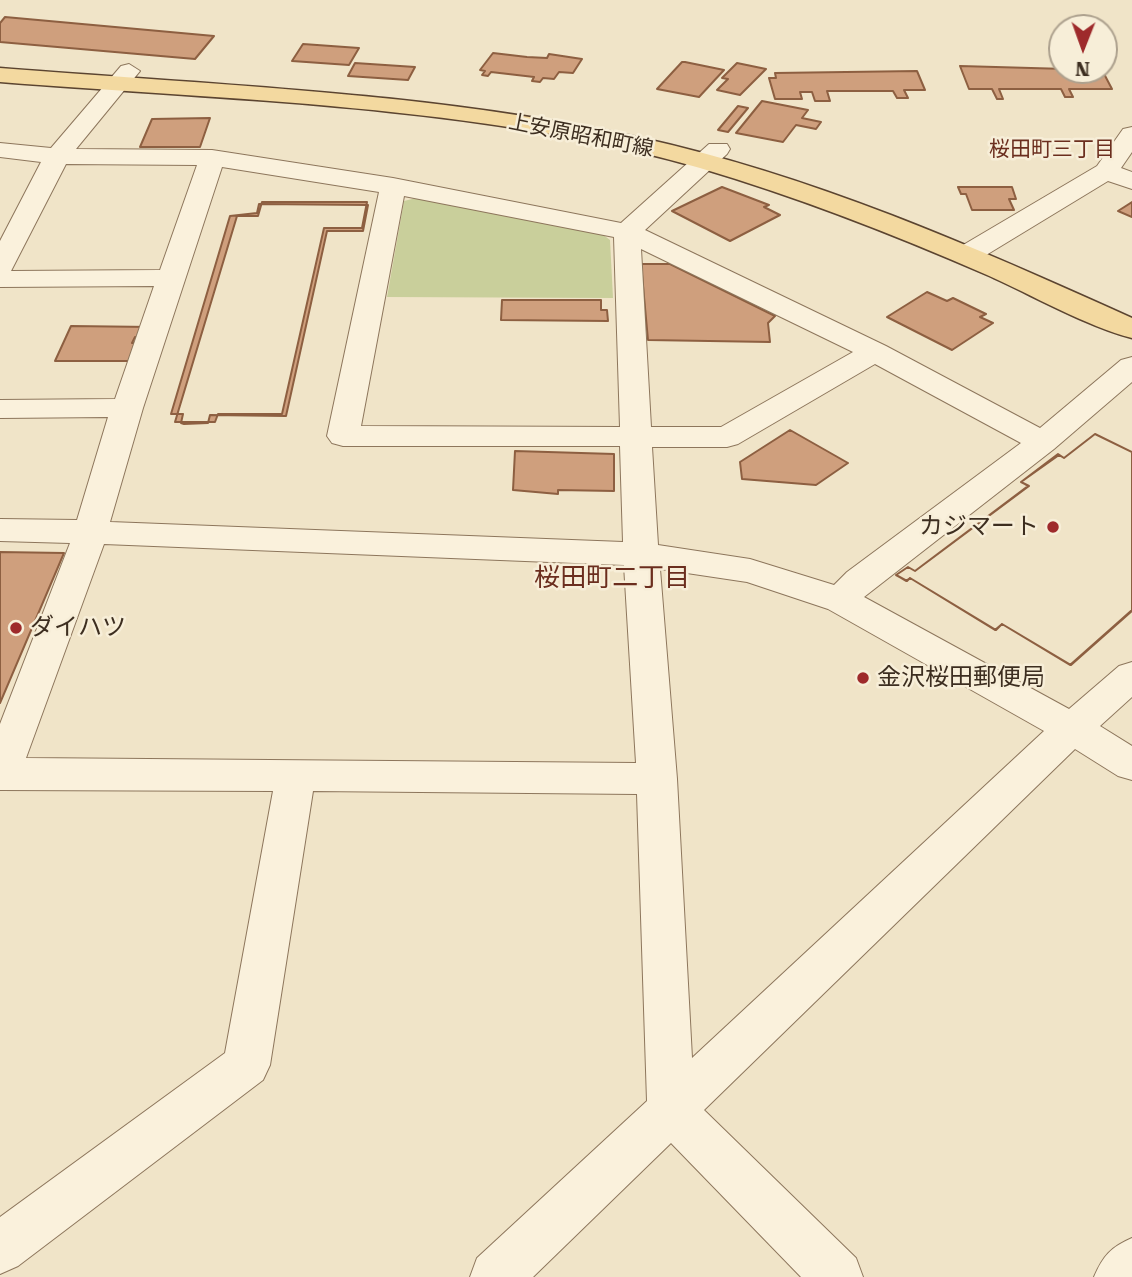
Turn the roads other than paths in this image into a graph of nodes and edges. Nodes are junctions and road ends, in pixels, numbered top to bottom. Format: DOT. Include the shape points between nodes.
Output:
graph roads {
  1 [pos="0,61"];
  2 [pos="0,75"];
  3 [pos="122,78"];
  4 [pos="1132,134"];
  5 [pos="0,150"];
  6 [pos="57,156"];
  7 [pos="711,156"];
  8 [pos="212,158"];
  9 [pos="1106,171"];
  10 [pos="1132,181"];
  11 [pos="393,186"];
  12 [pos="627,232"];
  13 [pos="1004,244"];
  14 [pos="968,254"];
  15 [pos="0,267"];
  16 [pos="170,278"];
  17 [pos="0,279"];
  18 [pos="1132,329"];
  19 [pos="875,352"];
  20 [pos="1132,366"];
  21 [pos="127,408"];
  22 [pos="0,409"];
  23 [pos="635,438"];
  24 [pos="1044,442"];
  25 [pos="0,530"];
  26 [pos="90,532"];
  27 [pos="640,554"];
  28 [pos="841,600"];
  29 [pos="1132,676"];
  30 [pos="1072,727"];
  31 [pos="1132,765"];
  32 [pos="0,774"];
  33 [pos="296,775"];
  34 [pos="657,779"];
  35 [pos="671,1110"];
  36 [pos="0,1248"];
  37 [pos="1132,1264"];
  38 [pos="496,1277"];
  39 [pos="837,1277"];
  40 [pos="1120,1277"];
  1 -- 3 [label="main road, 上安原昭和町線"];
  2 -- 3 [label="main road, 上安原昭和町線"];
  3 -- 6 [label="street"];
  3 -- 7 [label="main road, 上安原昭和町線" via="466,116"];
  4 -- 9 [label="street"];
  5 -- 6 [label="street"];
  6 -- 8 [label="street"];
  6 -- 15 [label="street"];
  7 -- 12 [label="street"];
  7 -- 13 [label="main road, 上安原昭和町線" via="856,188"];
  7 -- 14 [label="main road, 上安原昭和町線"];
  8 -- 11 [label="street"];
  8 -- 16 [label="street"];
  9 -- 10 [label="street"];
  9 -- 13 [label="street"];
  11 -- 12 [label="street"];
  11 -- 23 [label="street" via="343,436"];
  12 -- 19 [label="street"];
  12 -- 23 [label="street"];
  13 -- 14 [label="street"];
  14 -- 18 [label="main road, 上安原昭和町線"];
  16 -- 17 [label="street"];
  16 -- 21 [label="street"];
  19 -- 23 [label="street" via="727,437"];
  19 -- 24 [label="street"];
  20 -- 24 [label="street"];
  21 -- 22 [label="street"];
  21 -- 26 [label="street"];
  23 -- 27 [label="street"];
  24 -- 28 [label="street" via="859,580"];
  25 -- 26 [label="street"];
  26 -- 27 [label="street"];
  26 -- 32 [label="street"];
  27 -- 28 [label="street" via="750,572"];
  27 -- 34 [label="street"];
  28 -- 30 [label="street"];
  29 -- 30 [label="street"];
  30 -- 31 [label="street"];
  30 -- 35 [label="street"];
  32 -- 33 [label="street"];
  33 -- 34 [label="street"];
  33 -- 36 [label="street" via="246,1065"];
  34 -- 35 [label="street"];
  35 -- 38 [label="street"];
  35 -- 39 [label="street"];
  37 -- 40 [label="street"];
}
